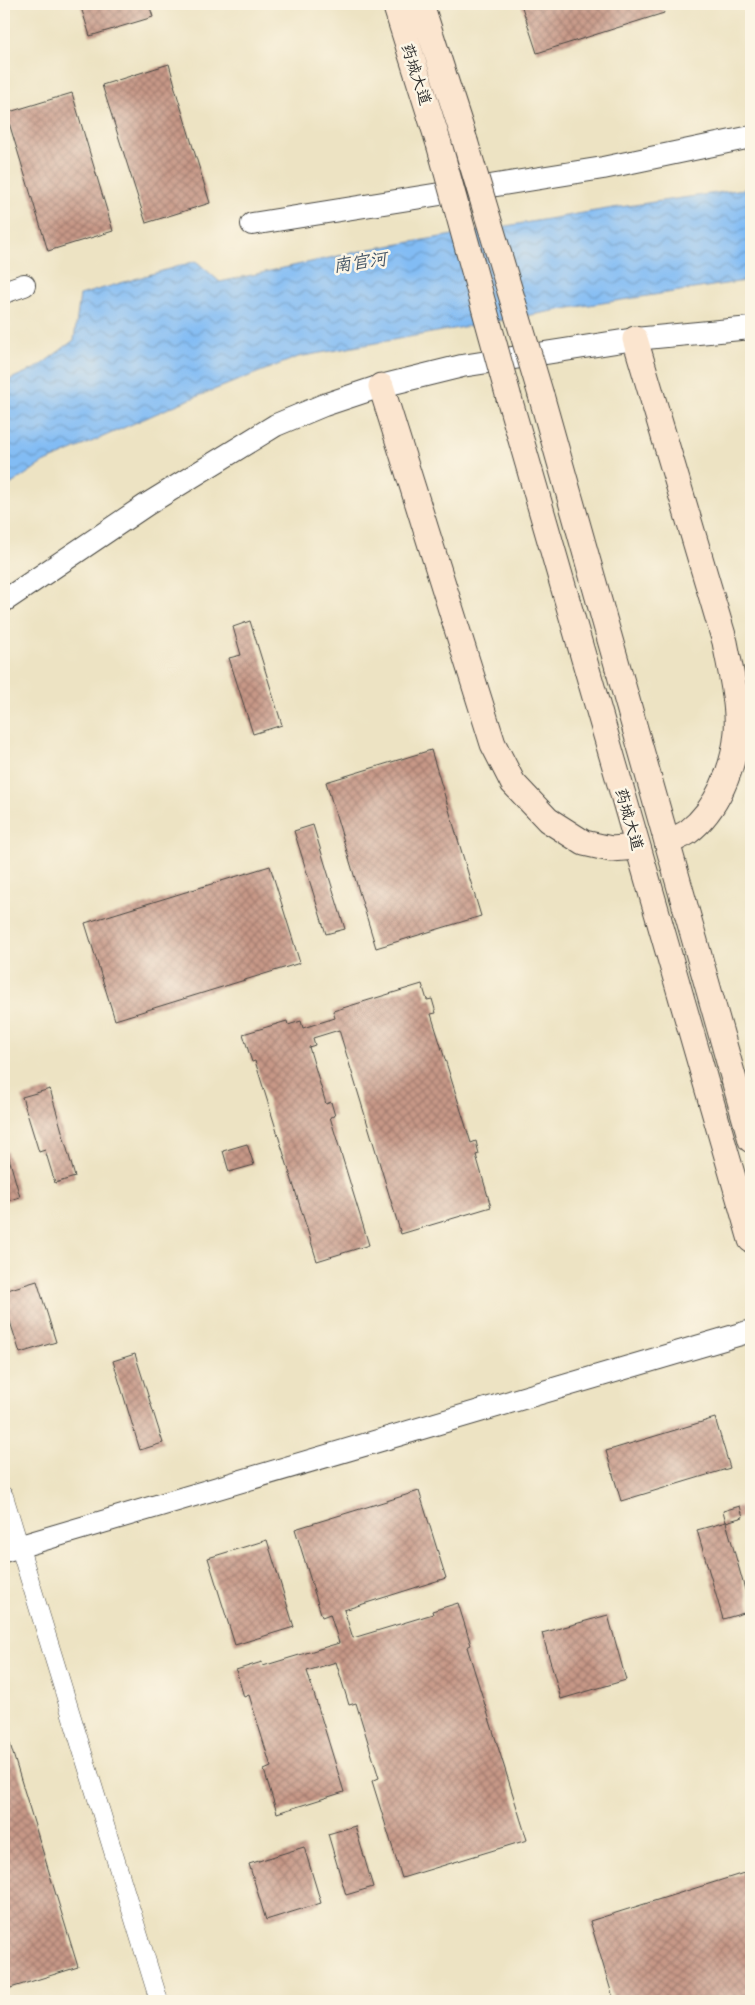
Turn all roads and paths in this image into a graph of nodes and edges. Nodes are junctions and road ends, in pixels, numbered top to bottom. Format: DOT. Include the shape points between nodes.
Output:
graph roads {
  1 [pos="395,4"];
  2 [pos="421,4"];
  3 [pos="751,137"];
  4 [pos="252,224"];
  5 [pos="751,328"];
  6 [pos="634,338"];
  7 [pos="382,386"];
  8 [pos="4,601"];
  9 [pos="667,843"];
  10 [pos="638,847"];
  11 [pos="751,1140"];
  12 [pos="751,1240"];
  13 [pos="751,1331"];
  14 [pos="4,1496"];
  15 [pos="11,1549"];
  16 [pos="159,2001"];
  1 -- 10 [label="main road, 药城大道, bridge" via="439,144"];
  2 -- 9 [label="main road, 药城大道, bridge" via="541,395"];
  3 -- 4 [label="street" via="603,168"];
  5 -- 6 [label="street"];
  6 -- 7 [label="street" via="462,366"];
  6 -- 9 [label="main road" via="725,642 734,686 737,731 732,762 720,794 706,814 687,832"];
  7 -- 8 [label="street" via="276,424 146,505"];
  7 -- 10 [label="main road" via="493,744 513,783 548,820 584,843 610,849"];
  9 -- 11 [label="main road, 药城大道"];
  10 -- 12 [label="main road, 药城大道"];
  13 -- 15 [label="street"];
  14 -- 15 [label="street"];
  15 -- 16 [label="street"];
}
